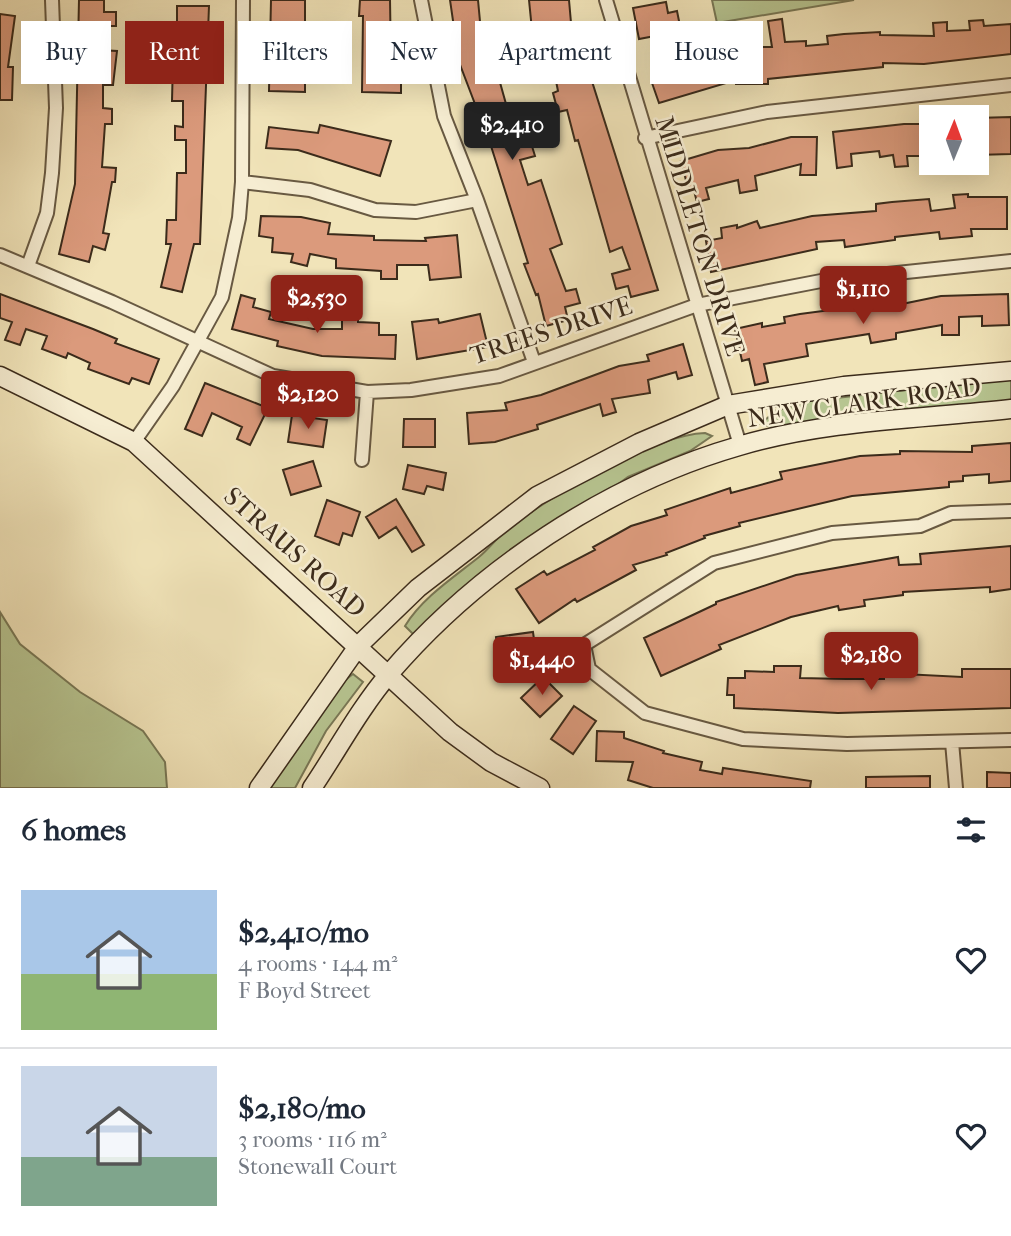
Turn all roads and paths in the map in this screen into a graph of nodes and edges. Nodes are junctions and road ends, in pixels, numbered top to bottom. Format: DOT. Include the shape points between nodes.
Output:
graph roads {
  1 [pos="52,0"];
  2 [pos="243,0"];
  3 [pos="421,0"];
  4 [pos="606,0"];
  5 [pos="1011,85"];
  6 [pos="645,138"];
  7 [pos="242,182"];
  8 [pos="477,200"];
  9 [pos="0,255"];
  10 [pos="1011,261"];
  11 [pos="28,266"];
  12 [pos="697,305"];
  13 [pos="196,343"];
  14 [pos="534,362"];
  15 [pos="1011,371"];
  16 [pos="0,376"];
  17 [pos="367,392"];
  18 [pos="728,405"];
  19 [pos="1011,409"];
  20 [pos="134,442"];
  21 [pos="740,445"];
  22 [pos="362,460"];
  23 [pos="1011,511"];
  24 [pos="359,646"];
  25 [pos="388,675"];
  26 [pos="1011,740"];
  27 [pos="952,742"];
  28 [pos="259,788"];
  29 [pos="312,788"];
  30 [pos="540,788"];
  31 [pos="956,788"];
  1 -- 11 [label="street" via="56,46 52,173 47,213"];
  2 -- 7 [label="street"];
  3 -- 8 [label="street" via="444,116"];
  4 -- 6 [label="street, MIDDLETON DRIVE"];
  5 -- 6 [label="street" via="767,112"];
  6 -- 12 [label="street, MIDDLETON DRIVE"];
  7 -- 8 [label="street" via="310,190 375,210 416,212"];
  7 -- 13 [label="street" via="222,296"];
  8 -- 14 [label="street"];
  9 -- 11 [label="street, TREES DRIVE"];
  10 -- 12 [label="street, TREES DRIVE" via="821,281"];
  11 -- 13 [label="street, TREES DRIVE"];
  12 -- 14 [label="street, TREES DRIVE"];
  12 -- 18 [label="street, MIDDLETON DRIVE"];
  13 -- 17 [label="street, TREES DRIVE" via="273,376"];
  13 -- 20 [label="street"];
  14 -- 17 [label="street, TREES DRIVE" via="499,376"];
  15 -- 18 [label="main road, NEW CLARK ROAD" via="844,386"];
  16 -- 20 [label="main road, STRAUS ROAD"];
  17 -- 22 [label="street"];
  18 -- 21 [label="street, MIDDLETON DRIVE"];
  18 -- 24 [label="main road, NEW CLARK ROAD" via="639,443 537,496 418,588"];
  19 -- 21 [label="main road, NEW CLARK ROAD" via="843,426"];
  20 -- 24 [label="main road, STRAUS ROAD"];
  21 -- 25 [label="main road, NEW CLARK ROAD" via="651,480 570,522 461,602"];
  23 -- 27 [label="street" via="951,513 920,526 832,533 714,563 584,645 589,669 645,713 731,736 847,744"];
  24 -- 25 [label="main road, STRAUS ROAD"];
  24 -- 28 [label="main road, NEW CLARK ROAD"];
  25 -- 29 [label="main road, NEW CLARK ROAD"];
  25 -- 30 [label="main road, STRAUS ROAD" via="450,732 491,762"];
  26 -- 27 [label="street"];
  27 -- 31 [label="street"];
}
